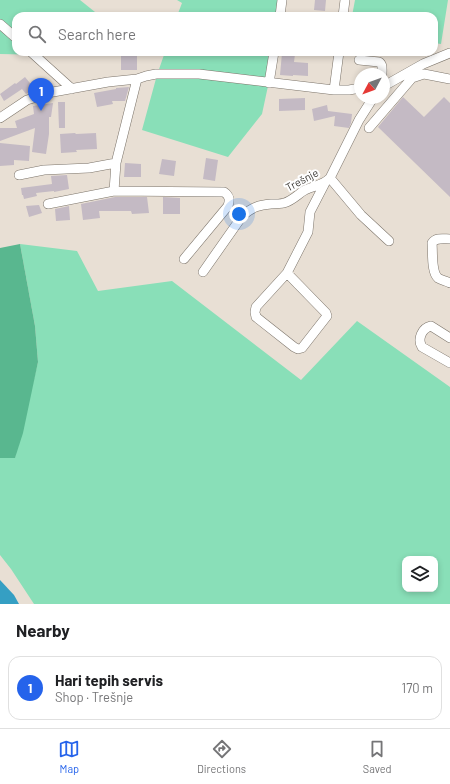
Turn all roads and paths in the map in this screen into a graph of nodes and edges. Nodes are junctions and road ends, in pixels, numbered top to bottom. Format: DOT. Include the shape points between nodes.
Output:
graph roads {
  1 [pos="282,0"];
  2 [pos="345,0"];
  3 [pos="280,12"];
  4 [pos="344,12"];
  5 [pos="0,24"];
  6 [pos="12,34"];
  7 [pos="450,53"];
  8 [pos="35,56"];
  9 [pos="273,56"];
  10 [pos="338,56"];
  11 [pos="359,60"];
  12 [pos="382,68"];
  13 [pos="137,79"];
  14 [pos="450,79"];
  15 [pos="390,82"];
  16 [pos="269,83"];
  17 [pos="72,89"];
  18 [pos="354,89"];
  19 [pos="334,90"];
  20 [pos="369,104"];
  21 [pos="0,118"];
  22 [pos="369,128"];
  23 [pos="116,163"];
  24 [pos="19,176"];
  25 [pos="328,181"];
  26 [pos="114,191"];
  27 [pos="48,204"];
  28 [pos="450,239"];
  29 [pos="389,241"];
  30 [pos="184,259"];
  31 [pos="203,272"];
  32 [pos="287,273"];
  33 [pos="450,283"];
  34 [pos="450,338"];
  35 [pos="450,363"];
  1 -- 3 [label="street"];
  2 -- 4 [label="street"];
  5 -- 6 [label="street"];
  7 -- 15 [label="street"];
  8 -- 17 [label="street"];
  9 -- 16 [label="street"];
  10 -- 19 [label="street"];
  11 -- 12 [label="street" via="379,62"];
  13 -- 16 [label="street" via="156,74 199,74"];
  13 -- 17 [label="street"];
  13 -- 23 [label="street"];
  14 -- 22 [label="street" via="424,74 412,78"];
  16 -- 19 [label="street"];
  17 -- 21 [label="street" via="27,100"];
  18 -- 19 [label="street"];
  20 -- 25 [label="street, Trešnje"];
  23 -- 24 [label="street" via="89,168 44,170"];
  23 -- 26 [label="street"];
  25 -- 29 [label="street"];
  25 -- 31 [label="street, Trešnje" via="304,190 283,204 264,204 250,209 243,215"];
  25 -- 32 [label="street" via="310,212 308,232"];
  26 -- 27 [label="street"];
  26 -- 30 [label="street" via="227,194 230,202 228,206"];
  28 -- 33 [label="street" via="436,239 432,243 436,275"];
  32 -- 32 [label="street" via="256,307 255,312 256,317 298,350 327,316"];
  34 -- 35 [label="street" via="427,326 419,339 422,347"];
}
